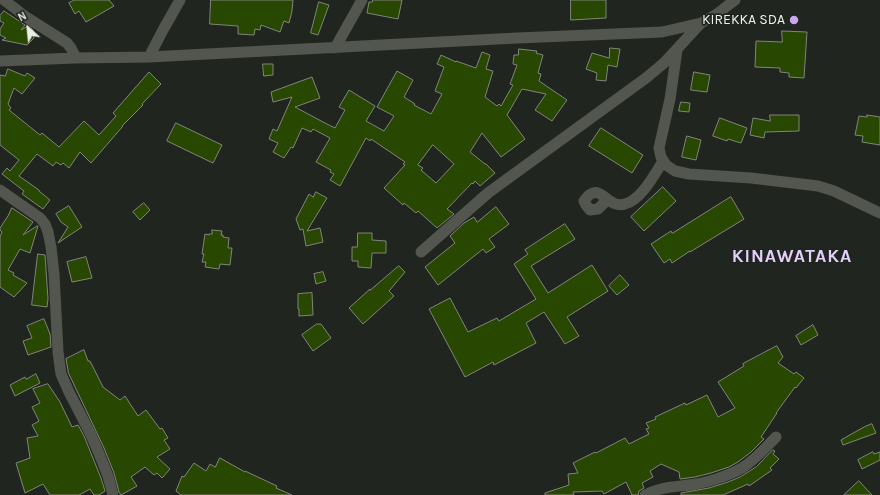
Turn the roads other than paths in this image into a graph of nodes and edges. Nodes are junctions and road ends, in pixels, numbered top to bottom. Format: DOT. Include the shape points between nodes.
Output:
graph roads {
  1 [pos="4,0"];
  2 [pos="180,0"];
  3 [pos="362,0"];
  4 [pos="735,0"];
  5 [pos="701,24"];
  6 [pos="335,48"];
  7 [pos="677,50"];
  8 [pos="149,57"];
  9 [pos="76,58"];
  10 [pos="0,61"];
  11 [pos="663,161"];
  12 [pos="0,190"];
  13 [pos="607,200"];
  14 [pos="880,212"];
  15 [pos="421,252"];
  16 [pos="776,437"];
  17 [pos="113,495"];
  18 [pos="645,495"];
  1 -- 9 [label="street" via="67,43"];
  2 -- 8 [label="street"];
  3 -- 6 [label="street"];
  4 -- 5 [label="street"];
  5 -- 6 [label="street" via="662,32"];
  5 -- 7 [label="street"];
  6 -- 8 [label="street"];
  7 -- 11 [label="street" via="659,148"];
  7 -- 15 [label="street" via="646,78 488,193"];
  8 -- 9 [label="street"];
  9 -- 10 [label="street"];
  11 -- 13 [label="street" via="647,187 632,200 616,205"];
  11 -- 14 [label="street" via="675,171 689,174 818,186"];
  12 -- 17 [label="street" via="40,218 48,232 54,274 61,374 98,451"];
  16 -- 18 [label="street" via="741,468 708,482 661,488"];
}
